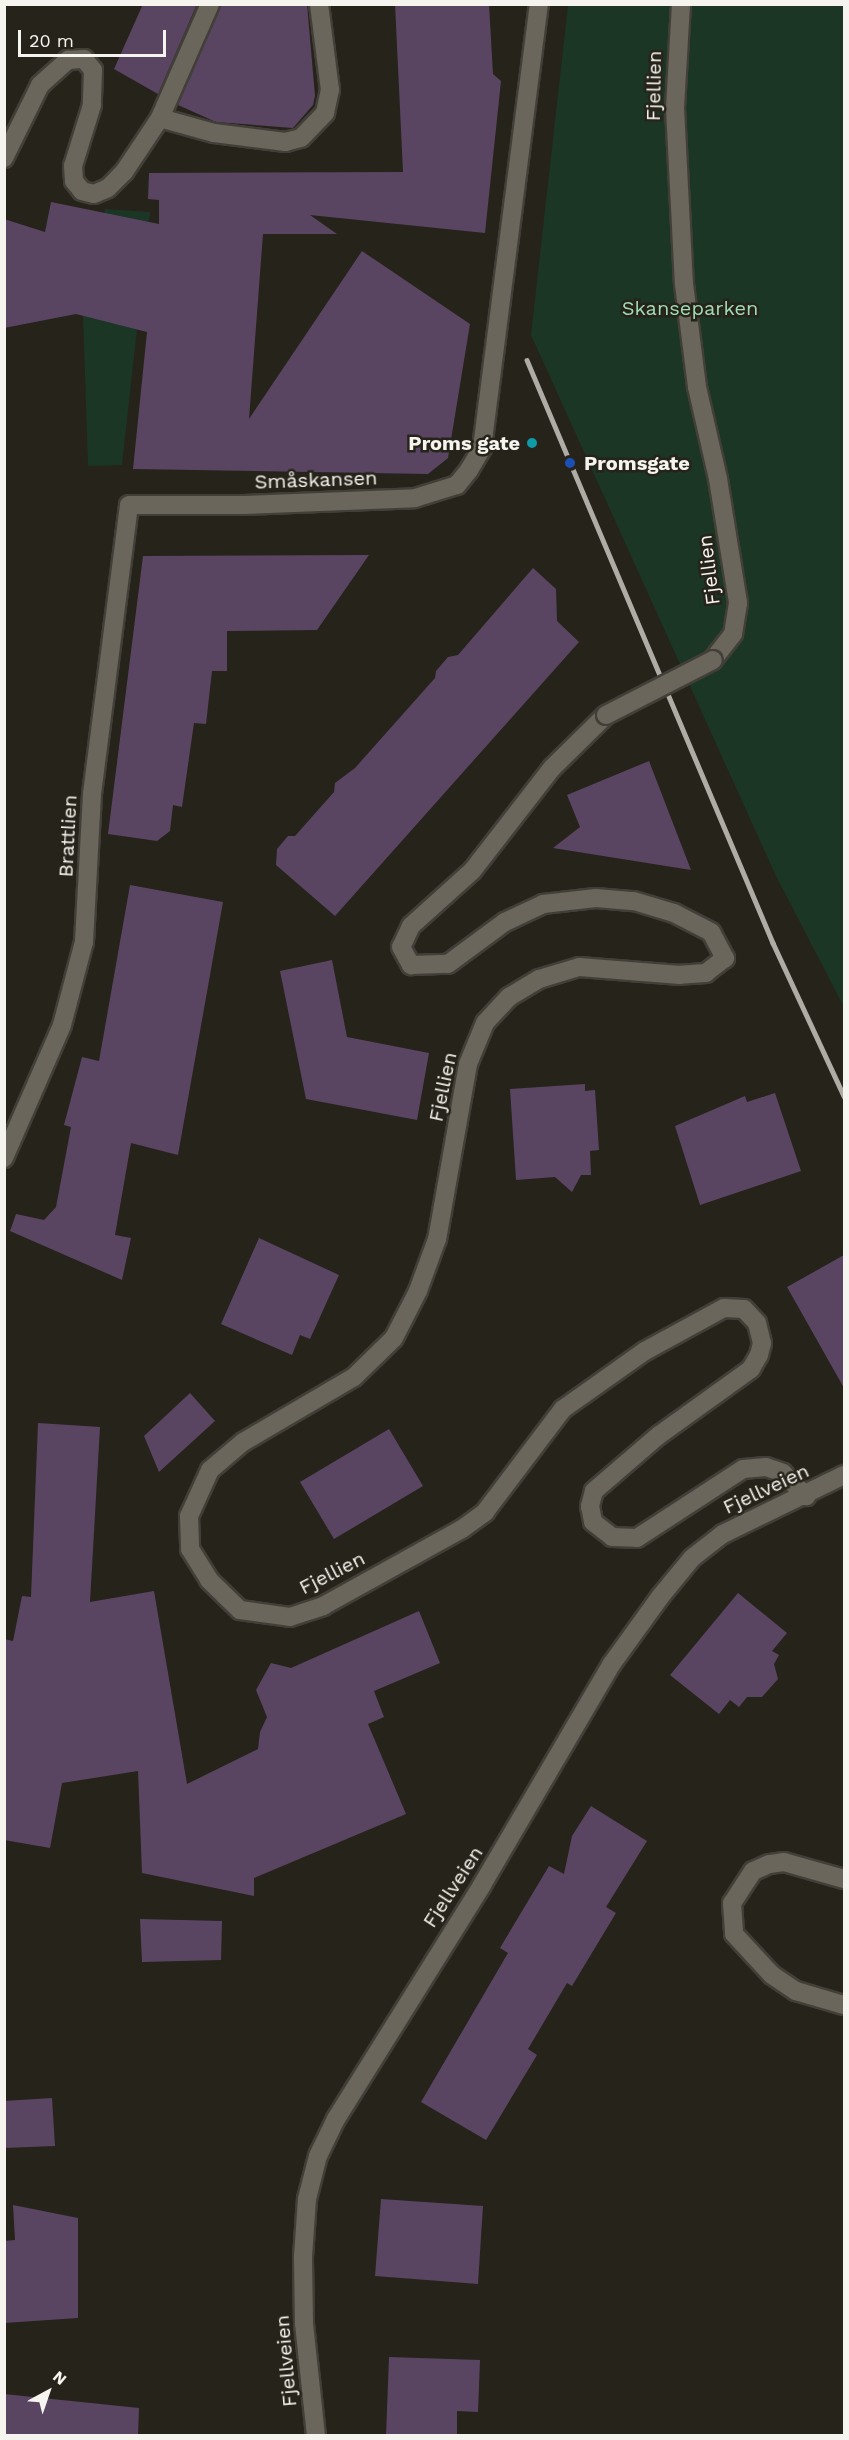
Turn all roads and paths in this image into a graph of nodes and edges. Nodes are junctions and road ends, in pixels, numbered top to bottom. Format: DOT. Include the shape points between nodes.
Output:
graph roads {
  1 [pos="210,4"];
  2 [pos="319,4"];
  3 [pos="539,4"];
  4 [pos="681,4"];
  5 [pos="160,118"];
  6 [pos="4,158"];
  7 [pos="129,505"];
  8 [pos="4,1158"];
  9 [pos="844,1475"];
  10 [pos="806,1496"];
  11 [pos="844,1879"];
  12 [pos="844,2005"];
  13 [pos="316,2436"];
  1 -- 5 [label="street"];
  2 -- 5 [label="street" via="330,90 325,112 301,138 285,142 214,133"];
  3 -- 7 [label="street, Småskansen" via="482,448 457,485 415,498 244,506"];
  4 -- 10 [label="street, Fjellien, bridge" via="675,108 684,284 697,387 718,479 738,603 733,634 713,660 606,715 552,768 472,871 411,926 400,947 411,965 448,964 505,922 543,904 596,898 634,901 674,913 711,932 725,958 706,973 680,975 579,967 539,979 509,997 485,1023 468,1064 437,1239 418,1291 394,1338 354,1377 243,1442 210,1470 189,1516 190,1549 209,1580 240,1610 290,1617 323,1606 462,1529 485,1512 563,1409 645,1351 724,1308 744,1309 757,1323 762,1342 759,1355 751,1368 659,1435 594,1491 590,1506 593,1522 612,1537 637,1538 743,1469 766,1467 783,1473"];
  5 -- 6 [label="street" via="124,172 108,188 94,194 82,191 74,181 73,166 92,105 93,70 84,59 68,60 53,70 33,95"];
  7 -- 8 [label="street, Brattlien" via="92,794 84,942 62,1025"];
  9 -- 10 [label="street, Fjellveien"];
  10 -- 13 [label="street, Fjellveien" via="723,1534 692,1558 660,1597 611,1665 482,1886 336,2119 318,2156 307,2199 303,2257 304,2323"];
  11 -- 12 [label="street" via="784,1862 769,1864 753,1871 732,1903 734,1934 772,1975 796,1991"];
}
